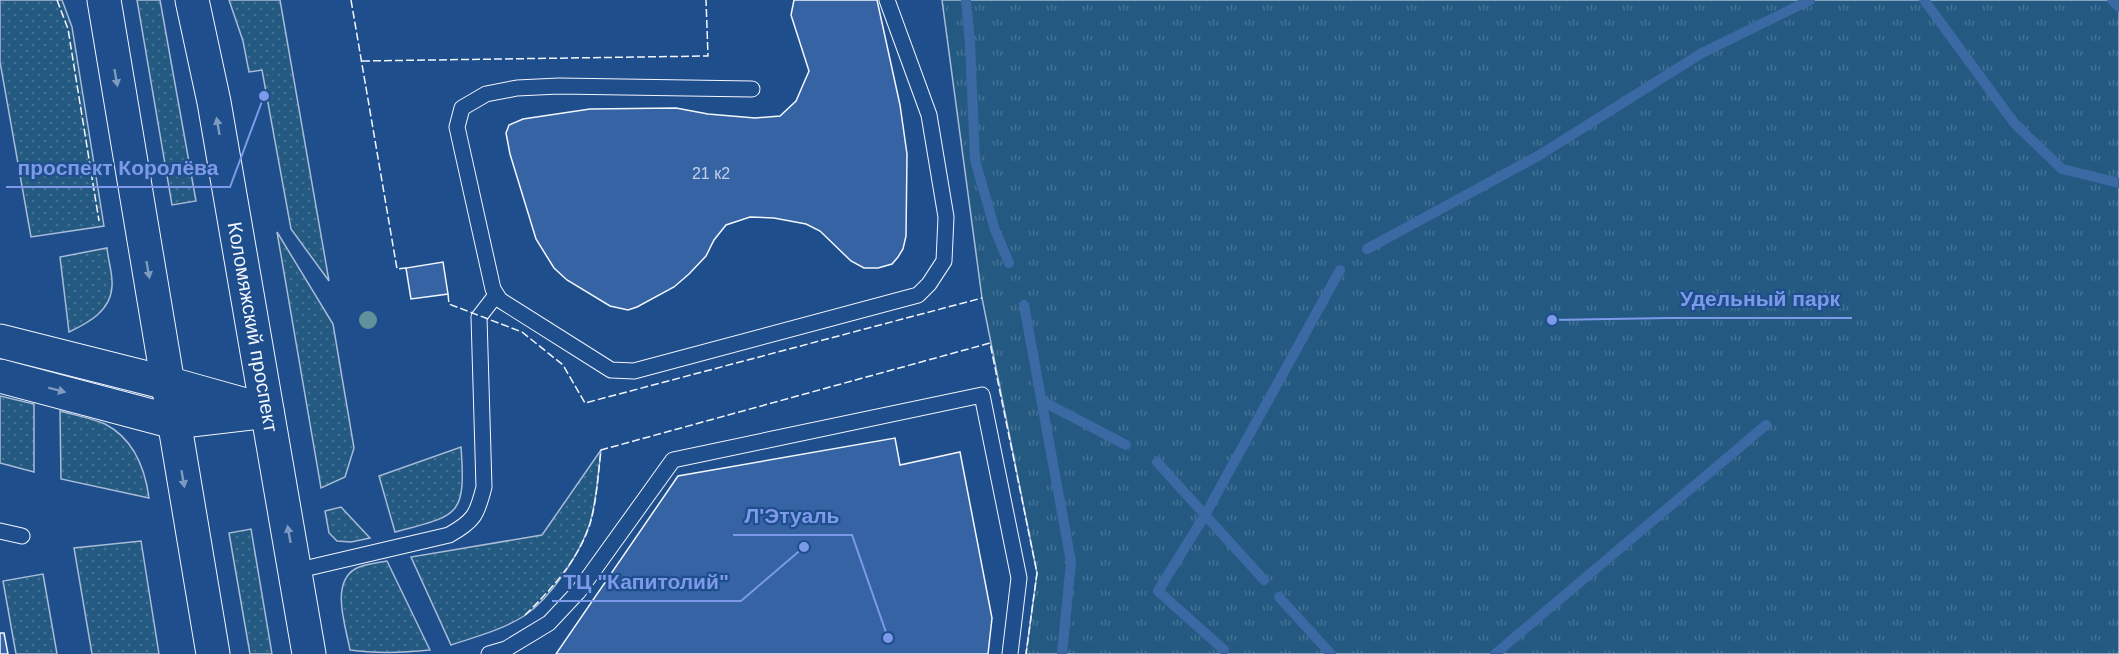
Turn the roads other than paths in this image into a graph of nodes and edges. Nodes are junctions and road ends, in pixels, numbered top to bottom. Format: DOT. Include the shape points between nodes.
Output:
graph roads {
  1 [pos="104,0"];
  2 [pos="192,0"];
  3 [pos="887,0"];
  4 [pos="752,89"];
  5 [pos="496,295"];
  6 [pos="0,341"];
  7 [pos="0,376"];
  8 [pos="167,383"];
  9 [pos="267,411"];
  10 [pos="174,422"];
  11 [pos="0,531"];
  12 [pos="22,536"];
  13 [pos="295,571"];
  14 [pos="213,654"];
  15 [pos="309,654"];
  16 [pos="489,654"];
  17 [pos="1010,654"];
  1 -- 8 [label="main road, one-way"];
  9 -- 2 [label="main road, Коломяжский проспект, one-way" via="214,102"];
  3 -- 5 [label="lane" via="929,115 946,217 944,261 918,295 634,371 611,370"];
  4 -- 5 [label="lane" via="517,88 486,94 462,108 457,127"];
  5 -- 13 [label="lane" via="479,317 484,487 478,509 467,525 449,535"];
  6 -- 8 [label="main road"];
  7 -- 10 [label="main road, one-way"];
  8 -- 9 [label="main road"];
  8 -- 10 [label="main road"];
  9 -- 10 [label="main road"];
  13 -- 9 [label="main road, Коломяжский проспект, one-way"];
  10 -- 14 [label="main road, one-way"];
  11 -- 12 [label="lane"];
  13 -- 15 [label="main road, Коломяжский проспект"];
  16 -- 17 [label="lane" via="506,649 549,623 578,592 673,460 982,394 1019,578"];
}
